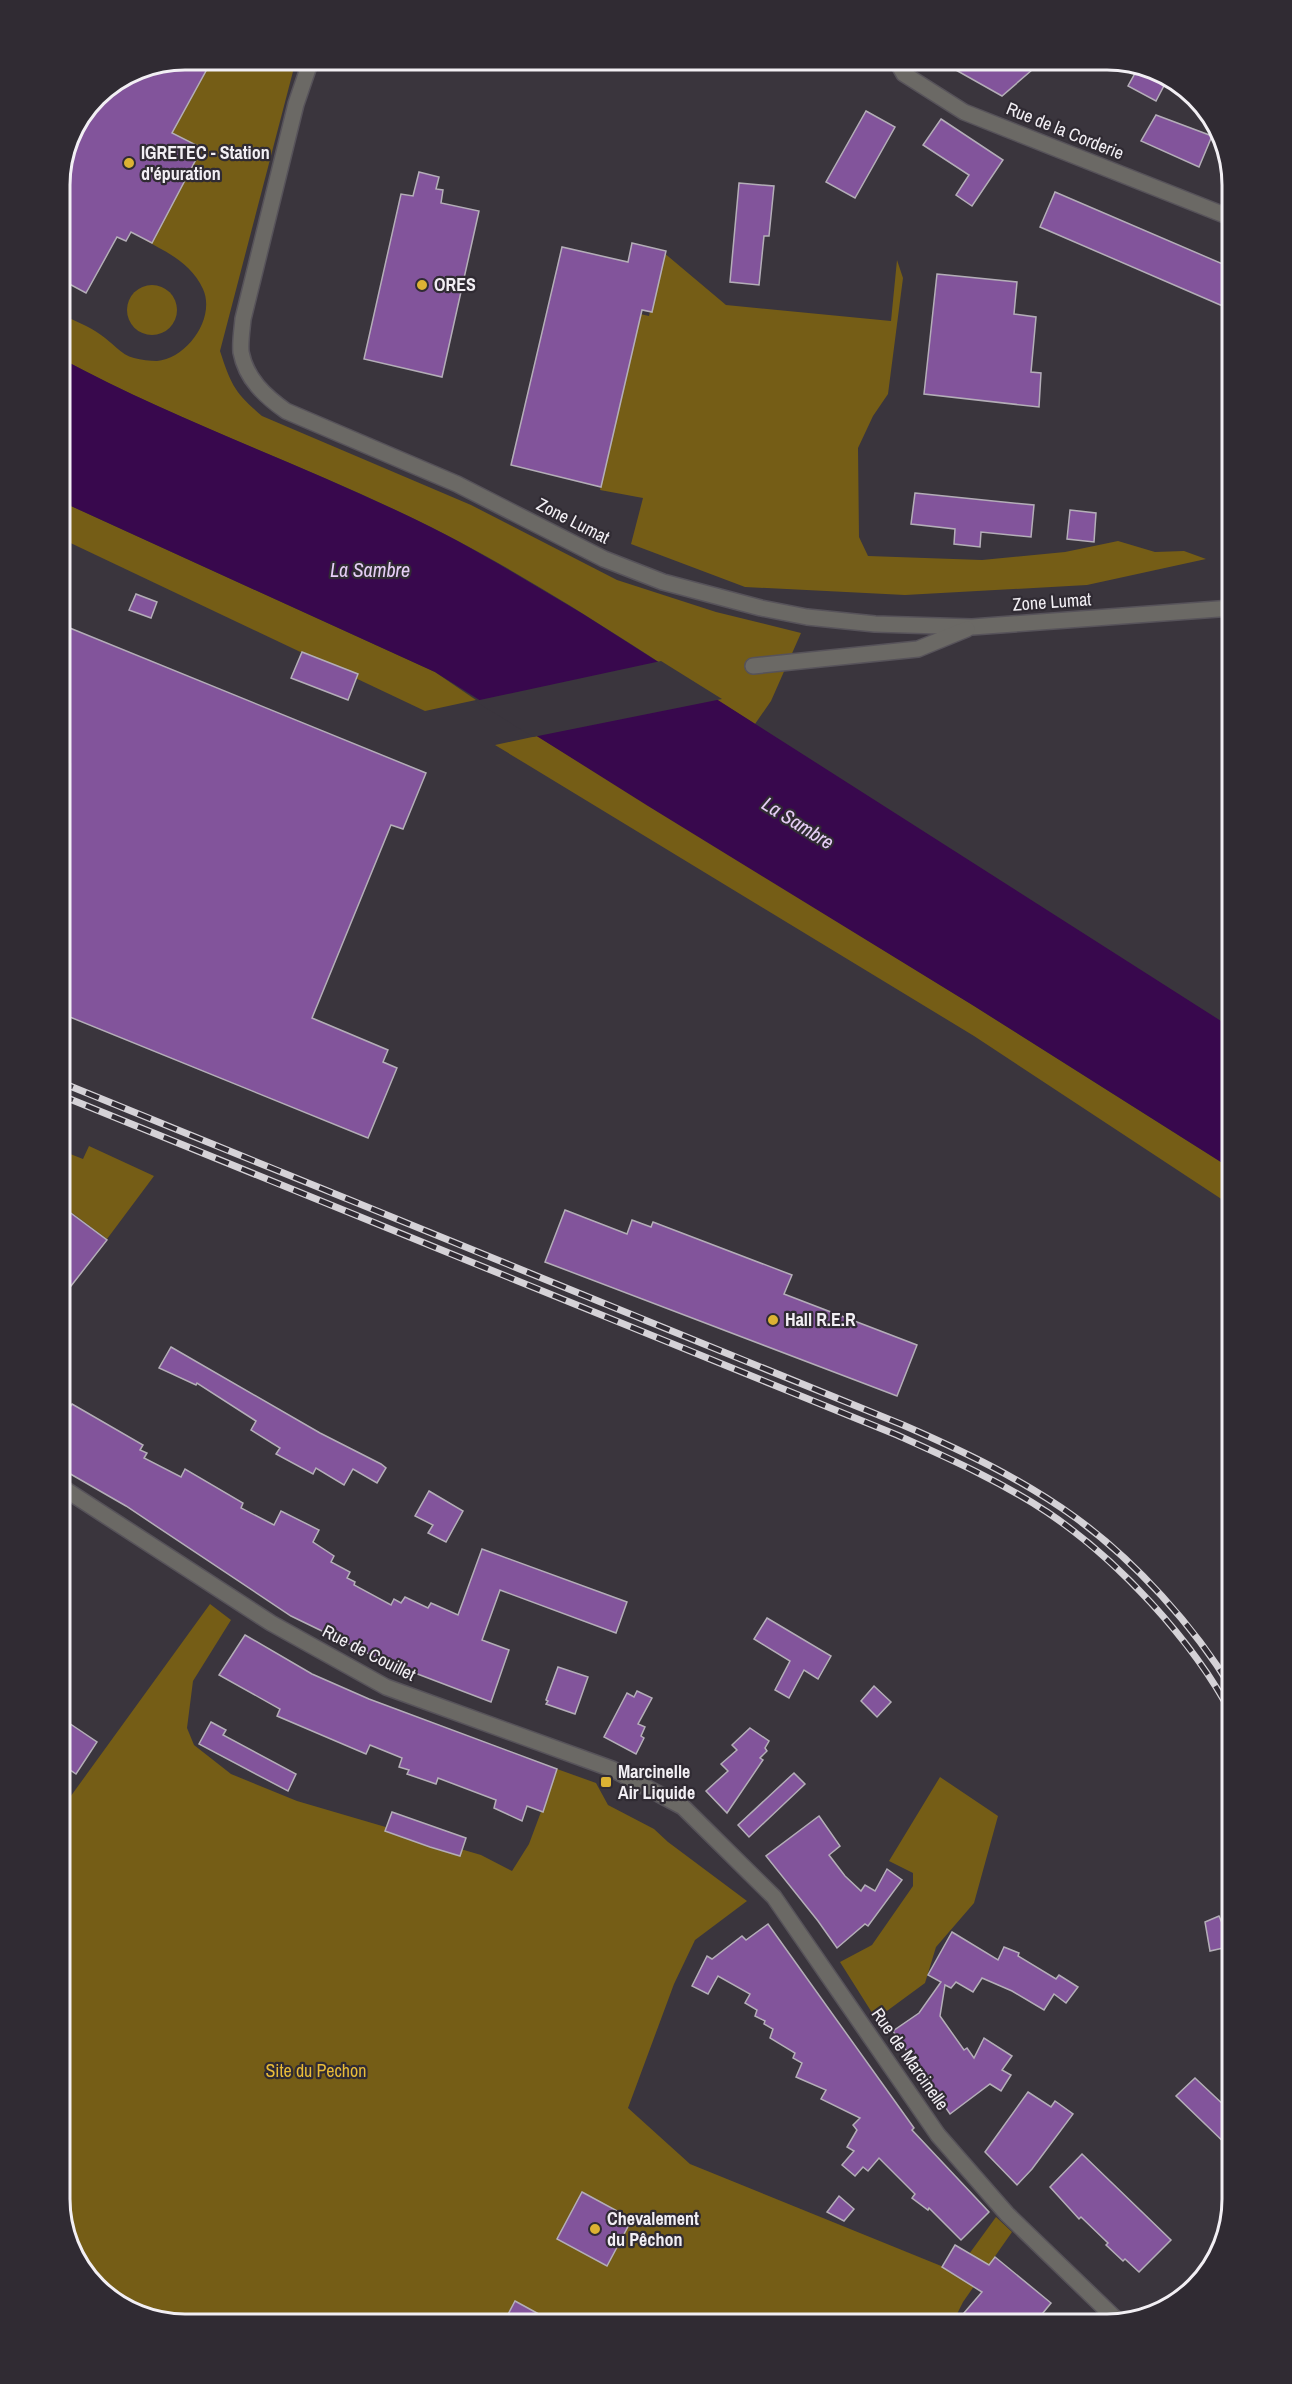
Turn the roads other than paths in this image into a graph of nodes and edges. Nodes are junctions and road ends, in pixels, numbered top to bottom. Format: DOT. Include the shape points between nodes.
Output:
graph roads {
  1 [pos="307,70"];
  2 [pos="902,71"];
  3 [pos="1222,214"];
  4 [pos="1222,609"];
  5 [pos="972,627"];
  6 [pos="753,666"];
  7 [pos="70,1493"];
  8 [pos="683,1807"];
  9 [pos="1110,2314"];
  1 -- 5 [label="street, Zone Lumat" via="243,319 241,352 249,375 265,396 286,411 457,484 604,559 663,582 722,600 807,617"];
  2 -- 3 [label="street, Rue de la Corderie" via="964,112"];
  4 -- 5 [label="street, Zone Lumat"];
  5 -- 6 [label="street" via="918,649"];
  7 -- 8 [label="street, Rue de Couillet" via="271,1623 386,1687 612,1769"];
  8 -- 9 [label="street, Rue de Marcinelle" via="774,1897 938,2134 1007,2214"];
}
